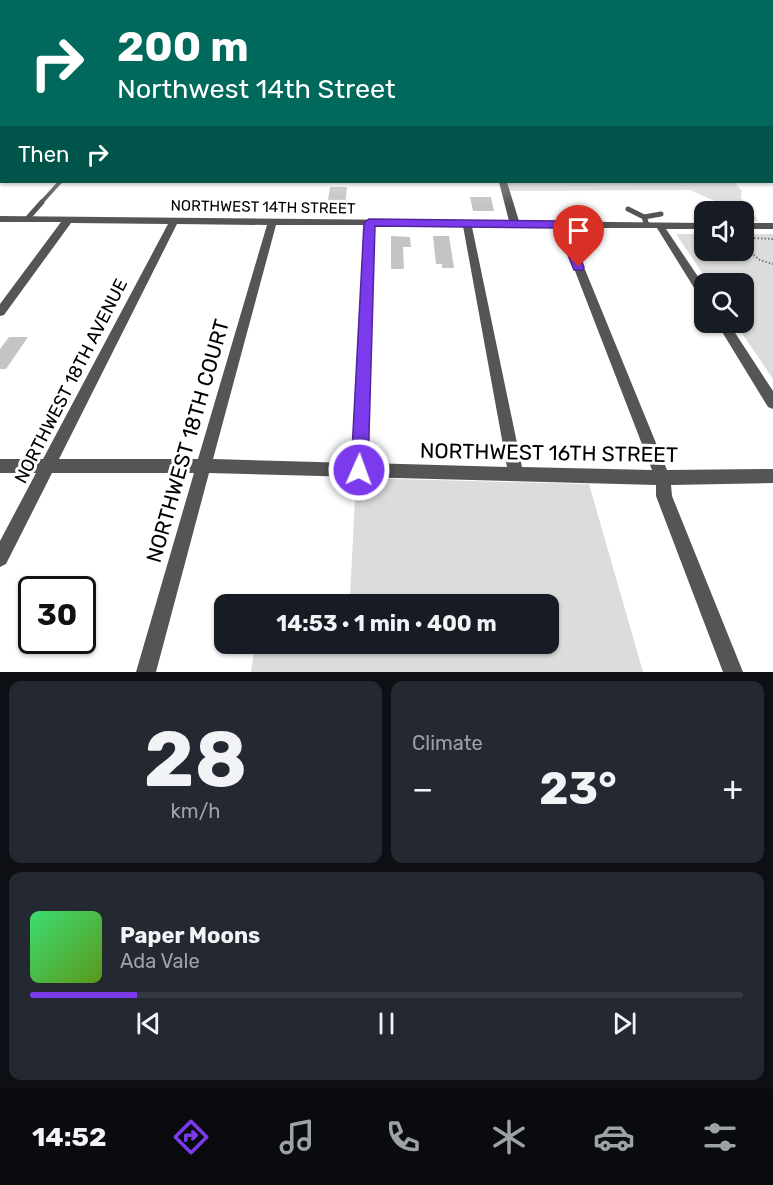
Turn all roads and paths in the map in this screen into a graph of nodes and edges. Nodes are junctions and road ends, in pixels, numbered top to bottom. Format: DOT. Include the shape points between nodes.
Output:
graph roads {
  1 [pos="59,183"];
  2 [pos="503,183"];
  3 [pos="628,209"];
  4 [pos="661,214"];
  5 [pos="0,219"];
  6 [pos="27,219"];
  7 [pos="68,220"];
  8 [pos="174,221"];
  9 [pos="645,221"];
  10 [pos="272,222"];
  11 [pos="369,223"];
  12 [pos="467,224"];
  13 [pos="515,224"];
  14 [pos="562,225"];
  15 [pos="660,226"];
  16 [pos="694,226"];
  17 [pos="754,226"];
  18 [pos="773,226"];
  19 [pos="773,239"];
  20 [pos="773,264"];
  21 [pos="694,279"];
  22 [pos="0,312"];
  23 [pos="729,333"];
  24 [pos="773,403"];
  25 [pos="0,466"];
  26 [pos="48,466"];
  27 [pos="203,466"];
  28 [pos="359,470"];
  29 [pos="516,475"];
  30 [pos="773,476"];
  31 [pos="663,477"];
  32 [pos="0,558"];
  33 [pos="146,672"];
  34 [pos="733,672"];
  1 -- 6 [label="lane"];
  2 -- 13 [label="street"];
  3 -- 9 [label="lane"];
  4 -- 9 [label="lane"];
  5 -- 6 [label="street, NORTHWEST 14TH STREET"];
  6 -- 7 [label="street, NORTHWEST 14TH STREET"];
  7 -- 8 [label="street, NORTHWEST 14TH STREET"];
  7 -- 22 [label="street"];
  8 -- 10 [label="street, NORTHWEST 14TH STREET"];
  8 -- 26 [label="street, NORTHWEST 18TH AVENUE"];
  9 -- 14 [label="street, NORTHWEST 14TH STREET"];
  9 -- 15 [label="street, NORTHWEST 14TH STREET"];
  10 -- 11 [label="street, NORTHWEST 14TH STREET"];
  10 -- 27 [label="street, NORTHWEST 18TH COURT"];
  11 -- 12 [label="street, NORTHWEST 14TH STREET"];
  11 -- 28 [label="street"];
  12 -- 13 [label="street, NORTHWEST 14TH STREET"];
  12 -- 29 [label="street"];
  13 -- 14 [label="street, NORTHWEST 14TH STREET"];
  14 -- 31 [label="street"];
  15 -- 16 [label="street, NORTHWEST 14TH STREET"];
  15 -- 21 [label="street"];
  17 -- 18 [label="street"];
  19 -- 20 [label="path" via="753,238 745,242 752,255"];
  23 -- 24 [label="street"];
  25 -- 26 [label="street, NORTHWEST 16TH STREET"];
  26 -- 27 [label="street, NORTHWEST 16TH STREET"];
  26 -- 32 [label="street, NORTHWEST 18TH AVENUE"];
  27 -- 28 [label="street, NORTHWEST 16TH STREET"];
  27 -- 33 [label="street, NORTHWEST 18TH COURT"];
  28 -- 29 [label="street, NORTHWEST 16TH STREET"];
  29 -- 31 [label="street, NORTHWEST 16TH STREET"];
  30 -- 31 [label="street, NORTHWEST 16TH STREET"];
  31 -- 34 [label="street" via="664,496"];
}
